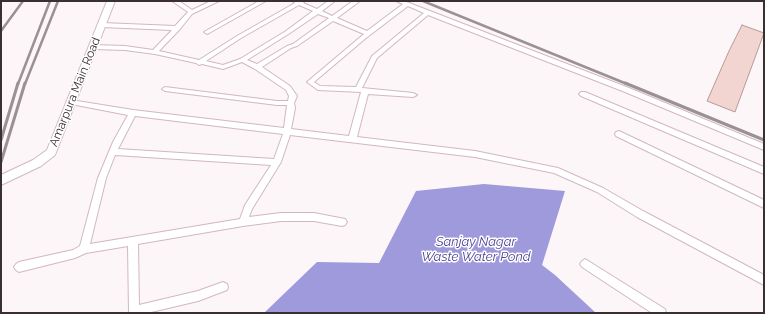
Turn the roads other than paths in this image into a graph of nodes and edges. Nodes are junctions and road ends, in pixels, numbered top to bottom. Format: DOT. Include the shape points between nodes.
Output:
graph roads {
  1 [pos="111,1"];
  2 [pos="175,1"];
  3 [pos="216,1"];
  4 [pos="263,1"];
  5 [pos="332,1"];
  6 [pos="357,1"];
  7 [pos="399,1"];
  8 [pos="298,2"];
  9 [pos="407,4"];
  10 [pos="317,12"];
  11 [pos="428,12"];
  12 [pos="190,13"];
  13 [pos="332,19"];
  14 [pos="102,25"];
  15 [pos="178,28"];
  16 [pos="206,32"];
  17 [pos="368,34"];
  18 [pos="93,47"];
  19 [pos="155,52"];
  20 [pos="242,60"];
  21 [pos="199,63"];
  22 [pos="257,67"];
  23 [pos="165,89"];
  24 [pos="362,90"];
  25 [pos="583,94"];
  26 [pos="413,95"];
  27 [pos="71,102"];
  28 [pos="290,103"];
  29 [pos="133,113"];
  30 [pos="287,132"];
  31 [pos="619,134"];
  32 [pos="352,140"];
  33 [pos="764,147"];
  34 [pos="113,152"];
  35 [pos="278,162"];
  36 [pos="764,171"];
  37 [pos="1,180"];
  38 [pos="764,204"];
  39 [pos="243,222"];
  40 [pos="342,222"];
  41 [pos="133,242"];
  42 [pos="84,249"];
  43 [pos="585,264"];
  44 [pos="19,267"];
  45 [pos="764,280"];
  46 [pos="223,287"];
  47 [pos="134,312"];
  48 [pos="661,313"];
  1 -- 14 [label="street, Amarpura Main Road"];
  2 -- 12 [label="street"];
  3 -- 12 [label="street"];
  4 -- 16 [label="street"];
  5 -- 10 [label="street"];
  6 -- 13 [label="street"];
  7 -- 9 [label="street"];
  8 -- 10 [label="street"];
  8 -- 21 [label="street"];
  9 -- 11 [label="street"];
  9 -- 17 [label="street"];
  10 -- 13 [label="street"];
  10 -- 20 [label="street"];
  11 -- 24 [label="street" via="374,57"];
  11 -- 33 [label="street"];
  12 -- 15 [label="street"];
  13 -- 17 [label="street"];
  13 -- 22 [label="street"];
  14 -- 15 [label="street"];
  14 -- 18 [label="street, Amarpura Main Road"];
  15 -- 19 [label="street"];
  17 -- 24 [label="street" via="310,82 318,88"];
  18 -- 19 [label="street"];
  18 -- 27 [label="street, Amarpura Main Road"];
  19 -- 21 [label="street"];
  20 -- 21 [label="street" via="223,67"];
  20 -- 22 [label="street"];
  22 -- 28 [label="street" via="288,88 293,96"];
  23 -- 28 [label="street"];
  24 -- 26 [label="street"];
  24 -- 32 [label="street"];
  25 -- 36 [label="street"];
  27 -- 29 [label="street"];
  27 -- 37 [label="street, Amarpura Main Road" via="54,146 45,158"];
  28 -- 30 [label="street" via="292,108"];
  29 -- 30 [label="street"];
  29 -- 34 [label="street"];
  30 -- 32 [label="street"];
  30 -- 35 [label="street"];
  31 -- 38 [label="street"];
  32 -- 45 [label="street" via="476,154 555,170 600,190"];
  34 -- 35 [label="street"];
  34 -- 42 [label="street" via="102,178"];
  35 -- 39 [label="street" via="248,208"];
  39 -- 40 [label="street" via="282,217 314,217"];
  39 -- 41 [label="street"];
  41 -- 42 [label="street"];
  41 -- 47 [label="street"];
  42 -- 44 [label="street" via="75,254"];
  43 -- 48 [label="street"];
  46 -- 47 [label="street"];
}
